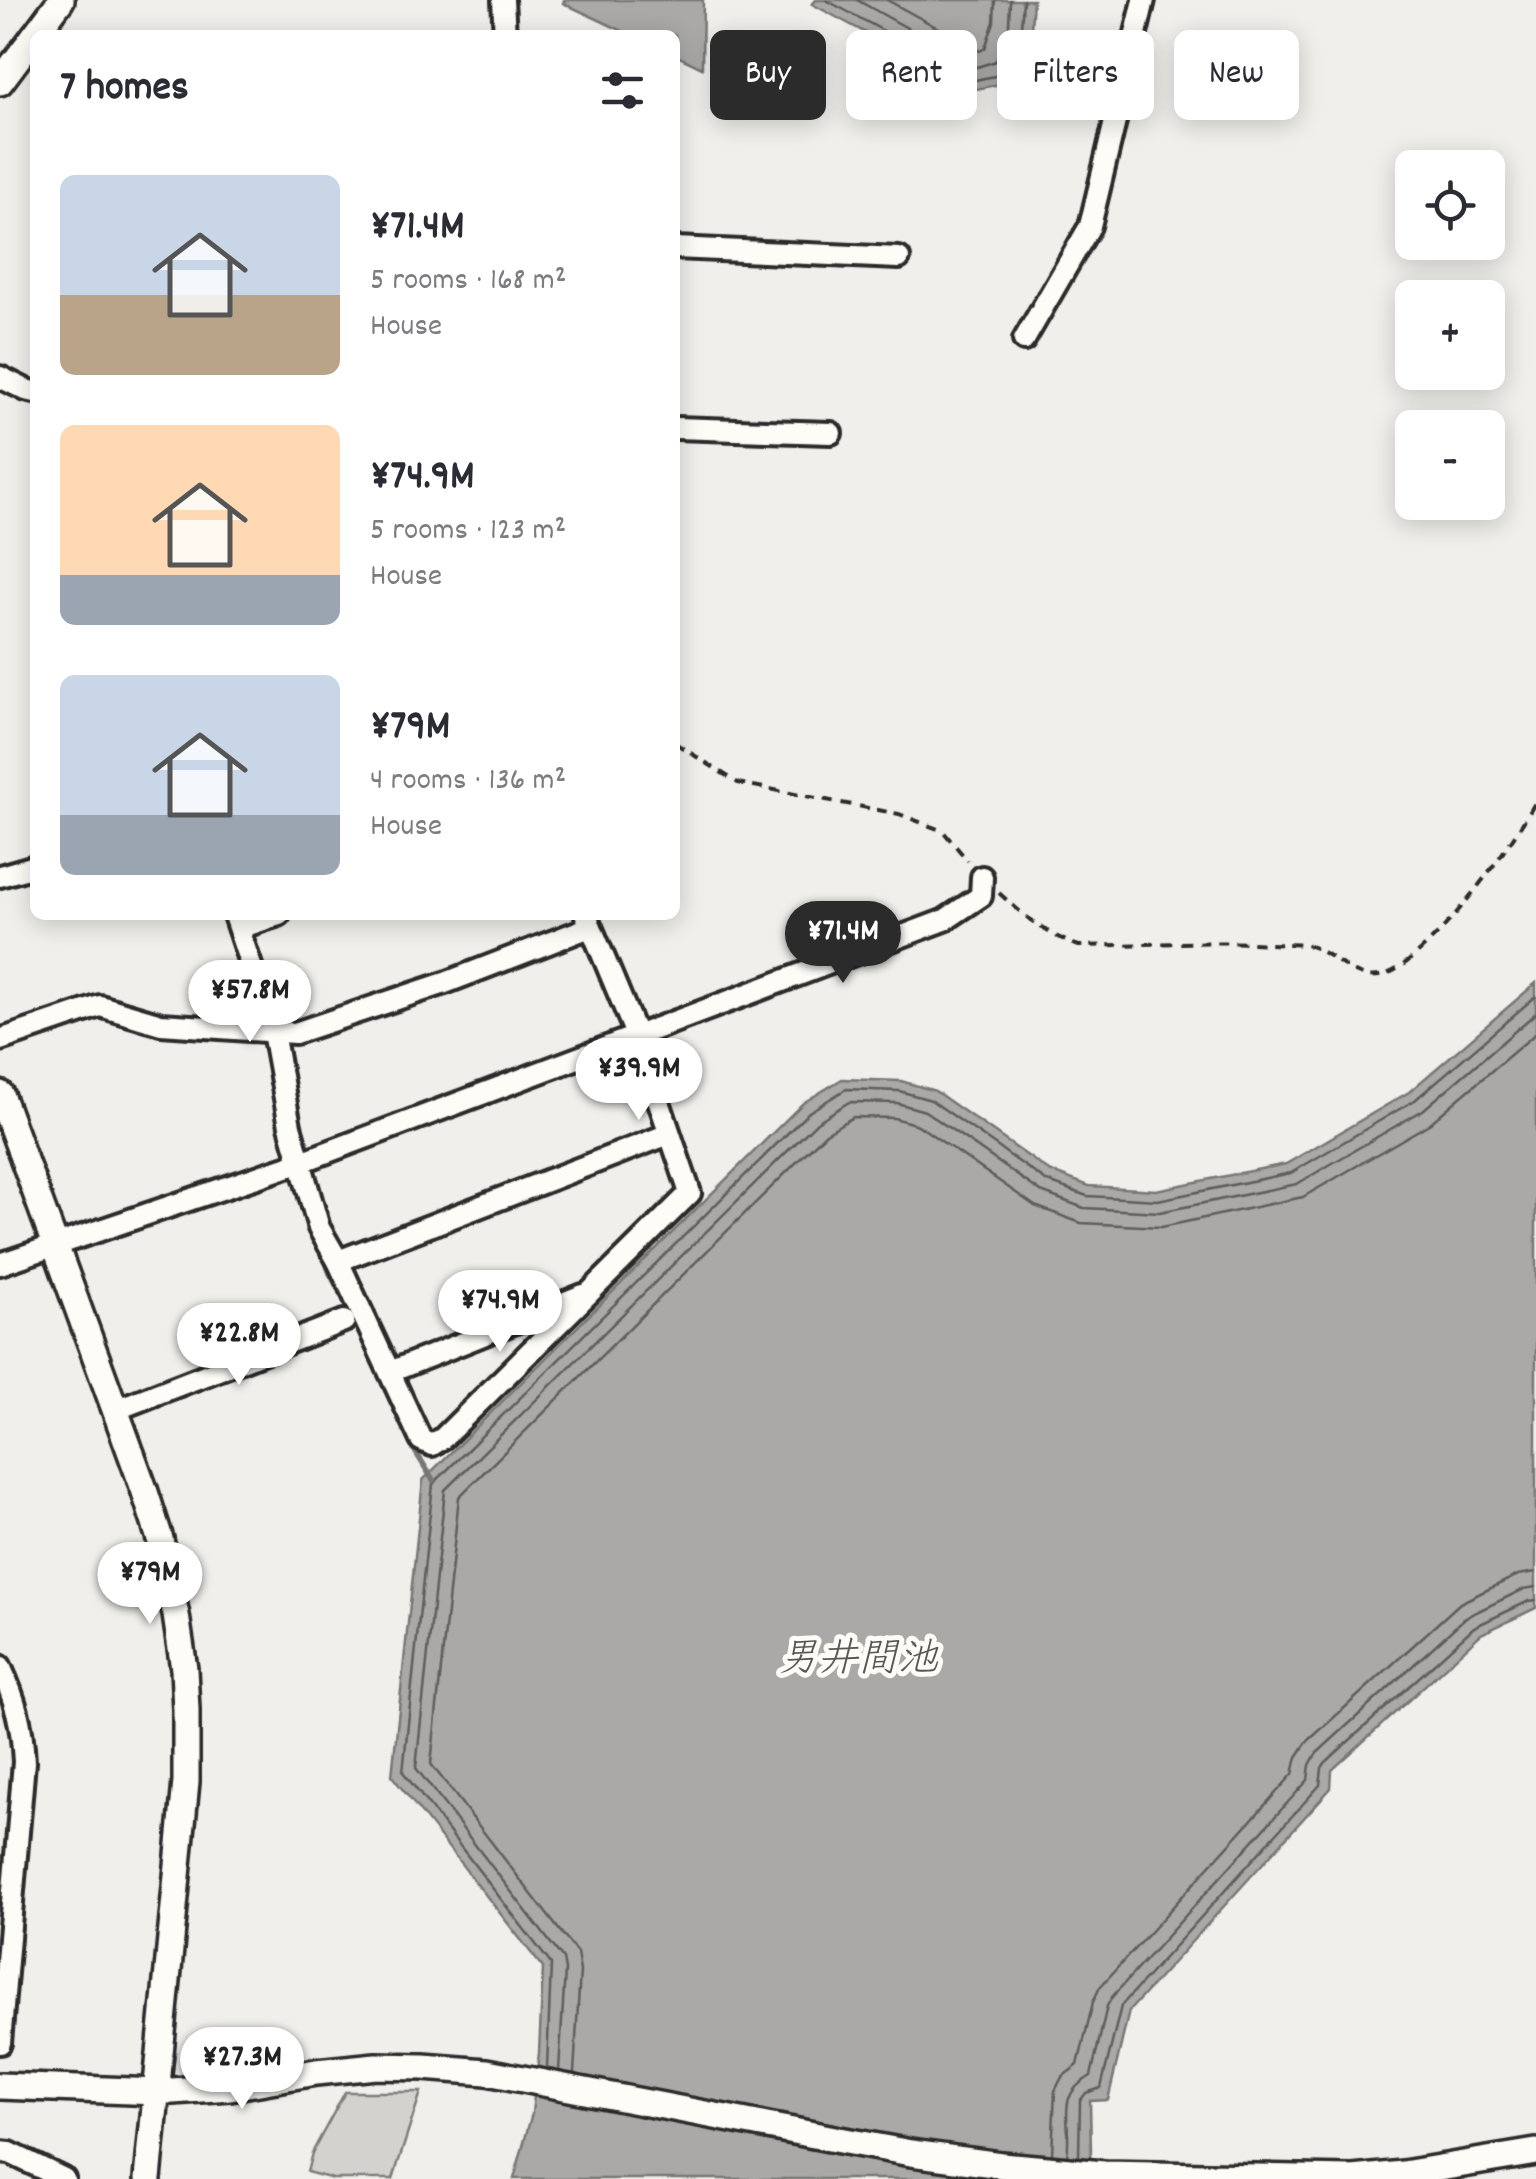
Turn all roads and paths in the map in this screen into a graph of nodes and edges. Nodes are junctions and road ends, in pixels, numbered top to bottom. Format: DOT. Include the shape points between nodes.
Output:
graph roads {
  1 [pos="61,0"];
  2 [pos="503,0"];
  3 [pos="1144,0"];
  4 [pos="39,30"];
  5 [pos="504,30"];
  6 [pos="30,42"];
  7 [pos="0,82"];
  8 [pos="680,248"];
  9 [pos="899,258"];
  10 [pos="1024,340"];
  11 [pos="0,377"];
  12 [pos="30,391"];
  13 [pos="680,428"];
  14 [pos="831,433"];
  15 [pos="680,746"];
  16 [pos="1536,801"];
  17 [pos="30,867"];
  18 [pos="0,876"];
  19 [pos="982,878"];
  20 [pos="588,921"];
  21 [pos="236,922"];
  22 [pos="273,1032"];
  23 [pos="637,1037"];
  24 [pos="0,1040"];
  25 [pos="0,1094"];
  26 [pos="669,1134"];
  27 [pos="301,1162"];
  28 [pos="56,1245"];
  29 [pos="338,1262"];
  30 [pos="0,1264"];
  31 [pos="593,1291"];
  32 [pos="344,1320"];
  33 [pos="390,1372"];
  34 [pos="115,1410"];
  35 [pos="0,1666"];
  36 [pos="0,2043"];
  37 [pos="0,2086"];
  38 [pos="158,2092"];
  39 [pos="0,2152"];
  40 [pos="1536,2152"];
  41 [pos="64,2179"];
  42 [pos="148,2179"];
  43 [pos="1352,2179"];
  1 -- 4 [label="street"];
  2 -- 5 [label="street"];
  3 -- 10 [label="street" via="1090,226"];
  6 -- 7 [label="street"];
  8 -- 9 [label="street"];
  11 -- 12 [label="street"];
  13 -- 14 [label="street"];
  15 -- 19 [label="path" via="738,783 899,814 942,831"];
  16 -- 19 [label="path" via="1427,946 1381,976 1361,976 1310,946 1079,946 1028,920"];
  17 -- 18 [label="street"];
  19 -- 23 [label="street" via="981,896 945,920"];
  20 -- 22 [label="street" via="445,983 295,1034"];
  20 -- 23 [label="street"];
  21 -- 22 [label="street"];
  22 -- 24 [label="street" via="161,1024 100,1006"];
  22 -- 27 [label="street"];
  23 -- 26 [label="street"];
  23 -- 27 [label="street"];
  25 -- 28 [label="street"];
  26 -- 29 [label="street"];
  26 -- 31 [label="street" via="690,1193"];
  27 -- 28 [label="street"];
  27 -- 29 [label="street" via="319,1228"];
  28 -- 30 [label="street"];
  28 -- 34 [label="street"];
  29 -- 33 [label="street"];
  31 -- 33 [label="street"];
  31 -- 33 [label="street" via="432,1446 422,1440"];
  32 -- 34 [label="street"];
  34 -- 38 [label="street" via="160,1539 184,1668 186,1782"];
  35 -- 36 [label="street" via="22,1728 24,1762"];
  37 -- 38 [label="street"];
  38 -- 42 [label="street"];
  38 -- 43 [label="street" via="376,2066 487,2072 1001,2165"];
  39 -- 41 [label="street"];
  40 -- 43 [label="street"];
}
